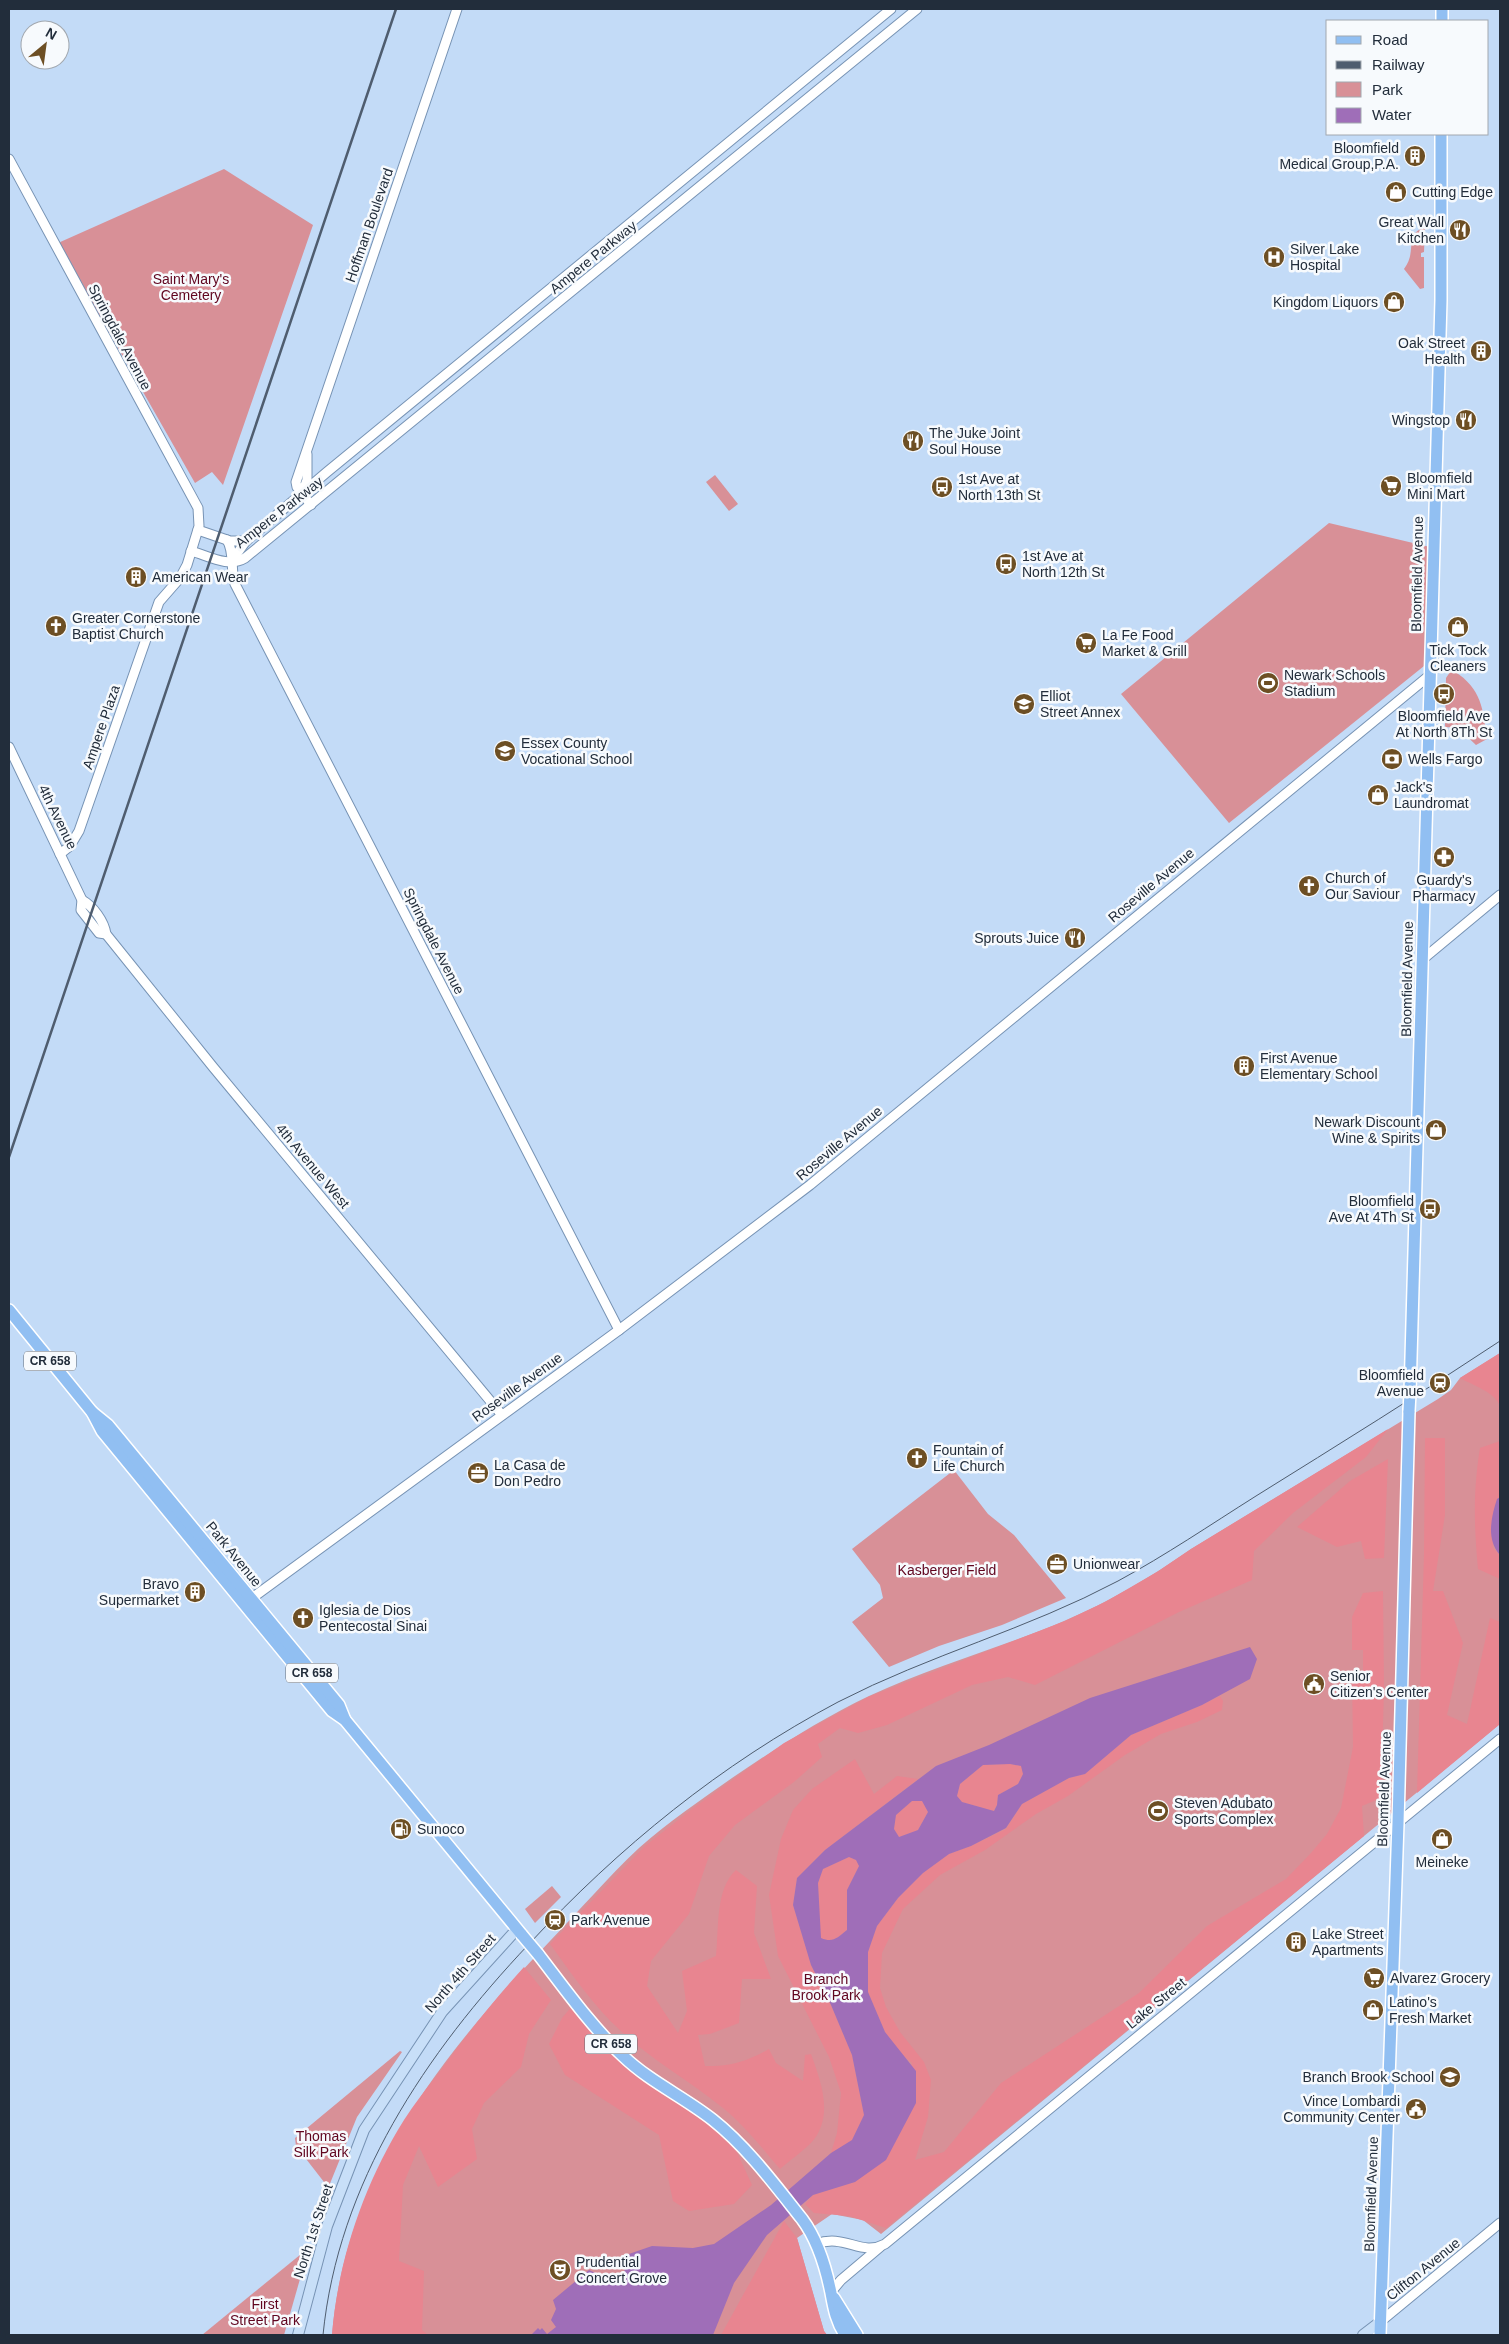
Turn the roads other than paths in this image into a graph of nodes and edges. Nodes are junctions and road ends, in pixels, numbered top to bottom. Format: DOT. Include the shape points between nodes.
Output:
graph roads {
  1 [pos="456,9"];
  2 [pos="891,9"];
  3 [pos="917,9"];
  4 [pos="1441,135"];
  5 [pos="9,159"];
  6 [pos="302,494"];
  7 [pos="311,505"];
  8 [pos="198,530"];
  9 [pos="227,540"];
  10 [pos="246,541"];
  11 [pos="192,551"];
  12 [pos="231,562"];
  13 [pos="159,602"];
  14 [pos="1430,675"];
  15 [pos="9,747"];
  16 [pos="60,854"];
  17 [pos="1500,895"];
  18 [pos="106,934"];
  19 [pos="1423,959"];
  20 [pos="9,1310"];
  21 [pos="619,1330"];
  22 [pos="502,1415"];
  23 [pos="248,1601"];
  24 [pos="1500,1739"];
  25 [pos="1398,1823"];
  26 [pos="519,1932"];
  27 [pos="426,2036"];
  28 [pos="1500,2223"];
  29 [pos="816,2244"];
  30 [pos="885,2244"];
  31 [pos="831,2292"];
  32 [pos="1380,2322"];
  33 [pos="298,2335"];
  34 [pos="845,2335"];
  35 [pos="857,2335"];
  36 [pos="1363,2335"];
  37 [pos="1380,2335"];
  1 -- 6 [label="street, Hoffman Boulevard" via="296,482"];
  2 -- 6 [label="street, Ampere Parkway"];
  3 -- 7 [label="street, Ampere Parkway"];
  4 -- 14 [label="main road, Bloomfield Avenue" via="1441,300"];
  5 -- 8 [label="street, Springdale Avenue" via="198,508"];
  6 -- 7 [label="street"];
  6 -- 10 [label="street, Ampere Parkway"];
  7 -- 12 [label="street, Ampere Parkway" via="245,558"];
  8 -- 9 [label="street"];
  8 -- 11 [label="street, Springdale Avenue"];
  9 -- 10 [label="street"];
  9 -- 12 [label="street, Springdale Avenue"];
  10 -- 12 [label="street, Ampere Parkway"];
  11 -- 12 [label="street"];
  11 -- 13 [label="street, Springdale Avenue" via="180,578"];
  12 -- 21 [label="street, Springdale Avenue" via="233,580 239,593"];
  13 -- 16 [label="street, Ampere Plaza" via="79,831 70,846"];
  14 -- 19 [label="main road, Bloomfield Avenue"];
  14 -- 21 [label="street, Roseville Avenue" via="810,1185"];
  15 -- 16 [label="street, 4th Avenue"];
  16 -- 18 [label="street, 4th Avenue" via="82,900 88,903 105,926"];
  17 -- 19 [label="street"];
  18 -- 22 [label="street, 4th Avenue West"];
  19 -- 25 [label="main road, Bloomfield Avenue, bridge"];
  20 -- 23 [label="main road, Park Avenue / CR 658" via="92,1412 108,1425"];
  21 -- 22 [label="street, Roseville Avenue"];
  22 -- 23 [label="street, Roseville Avenue"];
  23 -- 26 [label="main road, Park Avenue / CR 658" via="332,1710 346,1720"];
  24 -- 25 [label="street, Lake Street"];
  25 -- 30 [label="street, Lake Street"];
  25 -- 32 [label="main road, Bloomfield Avenue"];
  26 -- 27 [label="main road, North 4th Street" via="442,2012"];
  26 -- 29 [label="main road, Park Avenue / CR 658, bridge" via="623,2056 655,2082 713,2120 738,2144 802,2219"];
  27 -- 33 [label="main road, North 1st Street" via="359,2140 324,2236"];
  28 -- 32 [label="street, Clifton Avenue"];
  29 -- 30 [label="street" via="836,2240 870,2249"];
  29 -- 31 [label="main road, Park Avenue / CR 658"];
  30 -- 31 [label="street, Lake Street"];
  31 -- 34 [label="main road, Park Avenue / CR 658" via="834,2313"];
  31 -- 35 [label="main road, Park Avenue / CR 658"];
  32 -- 36 [label="main road, Clifton Avenue"];
  32 -- 37 [label="main road, Bloomfield Avenue"];
}
